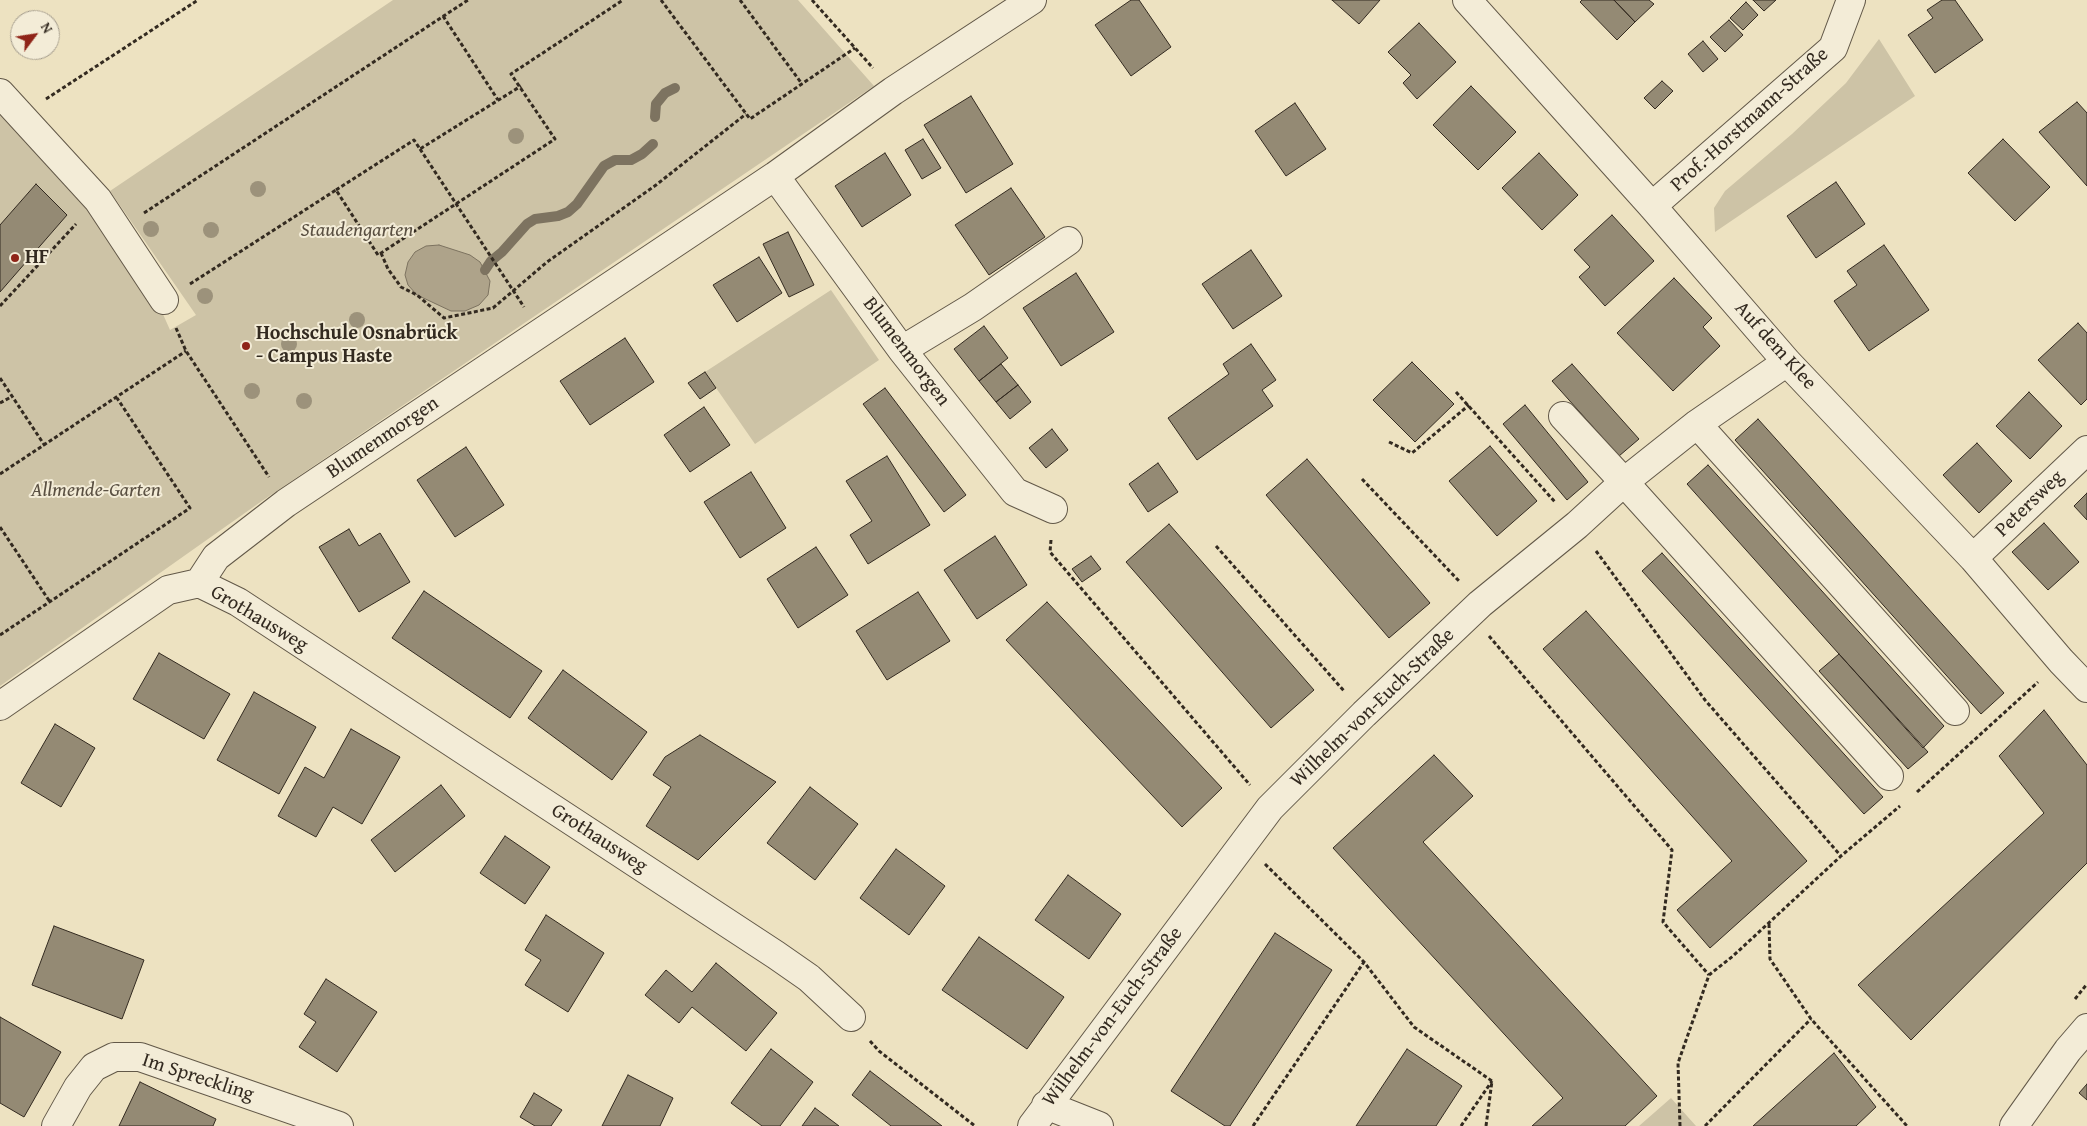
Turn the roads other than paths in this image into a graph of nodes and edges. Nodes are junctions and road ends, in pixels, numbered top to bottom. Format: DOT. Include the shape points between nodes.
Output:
graph roads {
  1 [pos="1032,0"];
  2 [pos="1466,0"];
  3 [pos="1851,0"];
  4 [pos="0,93"];
  5 [pos="775,176"];
  6 [pos="1652,206"];
  7 [pos="1068,241"];
  8 [pos="164,300"];
  9 [pos="902,350"];
  10 [pos="1787,362"];
  11 [pos="1563,416"];
  12 [pos="1697,424"];
  13 [pos="2087,450"];
  14 [pos="1624,482"];
  15 [pos="1053,509"];
  16 [pos="1973,558"];
  17 [pos="199,583"];
  18 [pos="2087,688"];
  19 [pos="0,706"];
  20 [pos="1956,711"];
  21 [pos="1889,776"];
  22 [pos="851,1017"];
  23 [pos="2087,1028"];
  24 [pos="1039,1116"];
  25 [pos="56,1126"];
  26 [pos="339,1126"];
  27 [pos="1100,1126"];
  28 [pos="2014,1126"];
  1 -- 5 [label="street, Blumenmorgen" via="893,91"];
  2 -- 6 [label="street, Auf dem Klee"];
  3 -- 6 [label="street, Prof.-Horstmann-Straße" via="1833,48"];
  4 -- 8 [label="street" via="98,200"];
  5 -- 9 [label="street, Blumenmorgen"];
  5 -- 17 [label="street, Blumenmorgen" via="286,503 216,557"];
  6 -- 10 [label="street, Auf dem Klee"];
  7 -- 9 [label="street" via="973,307"];
  9 -- 15 [label="street, Blumenmorgen" via="1016,492"];
  10 -- 12 [label="street, Wilhelm-von-Euch-Straße"];
  10 -- 16 [label="street, Auf dem Klee"];
  11 -- 14 [label="street"];
  12 -- 14 [label="street, Wilhelm-von-Euch-Straße"];
  12 -- 20 [label="street"];
  13 -- 16 [label="street, Petersweg"];
  14 -- 21 [label="street"];
  14 -- 24 [label="street, Wilhelm-von-Euch-Straße" via="1475,609 1270,808"];
  16 -- 18 [label="street, Auf dem Klee"];
  17 -- 19 [label="street" via="168,590"];
  17 -- 22 [label="street, Grothausweg" via="238,602 776,955 809,978"];
  23 -- 28 [label="street"];
  24 -- 27 [label="street"];
  25 -- 26 [label="street, Im Spreckling" via="78,1087 94,1067 114,1058 140,1057"];
}
